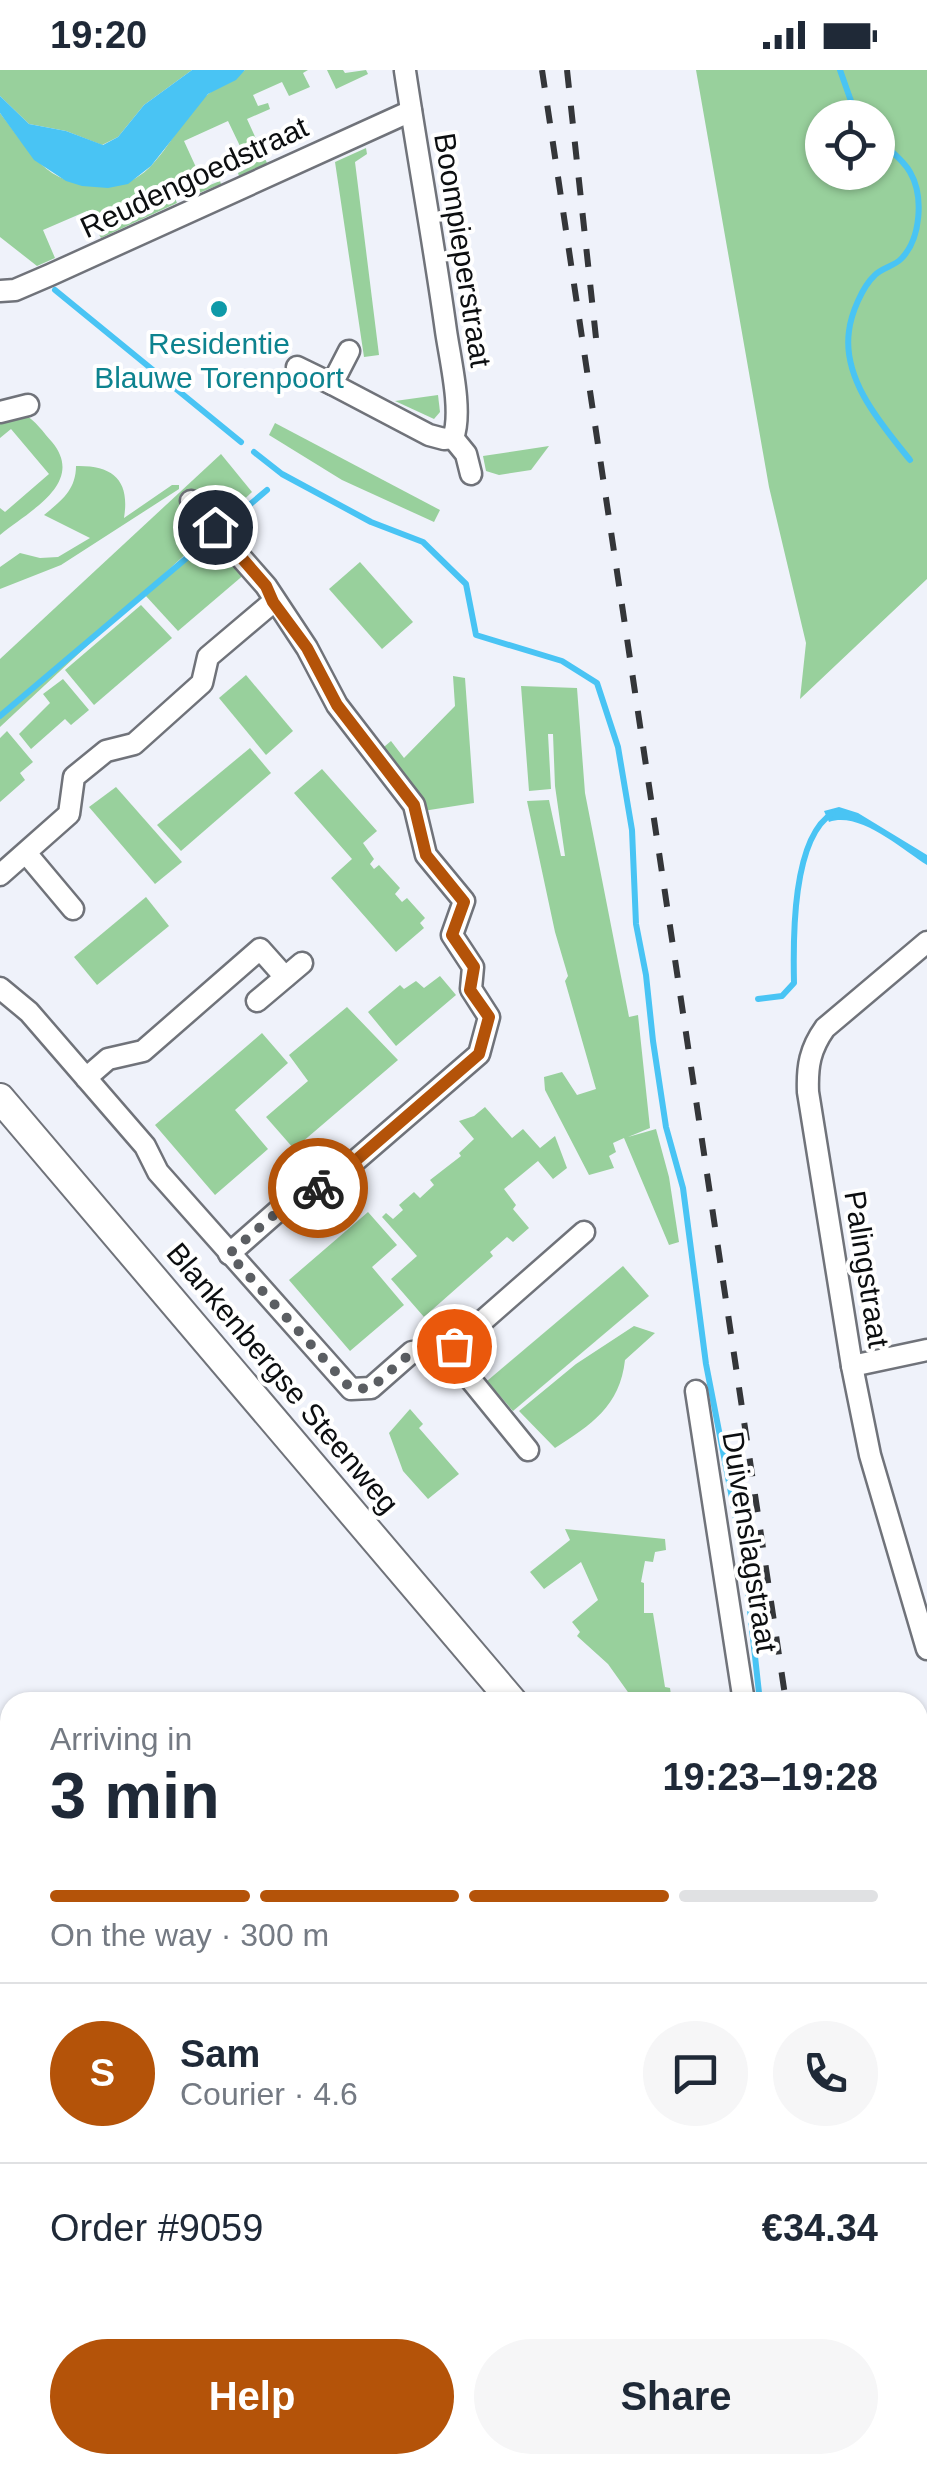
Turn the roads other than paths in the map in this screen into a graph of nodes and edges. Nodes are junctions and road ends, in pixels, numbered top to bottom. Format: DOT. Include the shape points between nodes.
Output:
graph roads {
  1 [pos="405,71"];
  2 [pos="411,111"];
  3 [pos="0,291"];
  4 [pos="349,351"];
  5 [pos="297,366"];
  6 [pos="332,384"];
  7 [pos="28,405"];
  8 [pos="0,412"];
  9 [pos="453,438"];
  10 [pos="472,474"];
  11 [pos="191,501"];
  12 [pos="273,602"];
  13 [pos="26,853"];
  14 [pos="0,875"];
  15 [pos="73,909"];
  16 [pos="927,942"];
  17 [pos="302,963"];
  18 [pos="285,977"];
  19 [pos="0,988"];
  20 [pos="256,1001"];
  21 [pos="86,1078"];
  22 [pos="0,1098"];
  23 [pos="584,1232"];
  24 [pos="229,1254"];
  25 [pos="445,1348"];
  26 [pos="927,1350"];
  27 [pos="852,1366"];
  28 [pos="696,1390"];
  29 [pos="528,1450"];
  30 [pos="927,1649"];
  31 [pos="500,1692"];
  32 [pos="742,1692"];
  1 -- 2 [label="street, Boompieperstraat"];
  2 -- 3 [label="street, Reudengoedstraat" via="50,275"];
  2 -- 9 [label="street, Boompieperstraat" via="452,370"];
  4 -- 6 [label="street"];
  5 -- 6 [label="street"];
  6 -- 9 [label="street" via="429,435"];
  7 -- 8 [label="street"];
  9 -- 10 [label="street, Boompieperstraat"];
  11 -- 12 [label="street"];
  12 -- 13 [label="street" via="208,657 202,683 134,744 106,750 74,777 68,814"];
  12 -- 24 [label="street" via="337,705 414,805 426,855 464,902 452,935 474,967 470,990 489,1017 479,1054 340,1174 296,1196"];
  13 -- 14 [label="street"];
  13 -- 15 [label="street"];
  16 -- 27 [label="street, Palingstraat" via="825,1028 806,1065"];
  17 -- 18 [label="street"];
  18 -- 20 [label="street"];
  18 -- 21 [label="street" via="260,949 143,1051 108,1059"];
  19 -- 21 [label="street"];
  21 -- 24 [label="street"];
  22 -- 31 [label="main road, Blankenbergse Steenweg"];
  23 -- 25 [label="street"];
  24 -- 25 [label="street" via="351,1389 371,1388 412,1352"];
  25 -- 29 [label="street"];
  26 -- 27 [label="street"];
  27 -- 30 [label="street, Palingstraat" via="870,1455"];
  28 -- 32 [label="street, Duivenslagstraat"];
}
